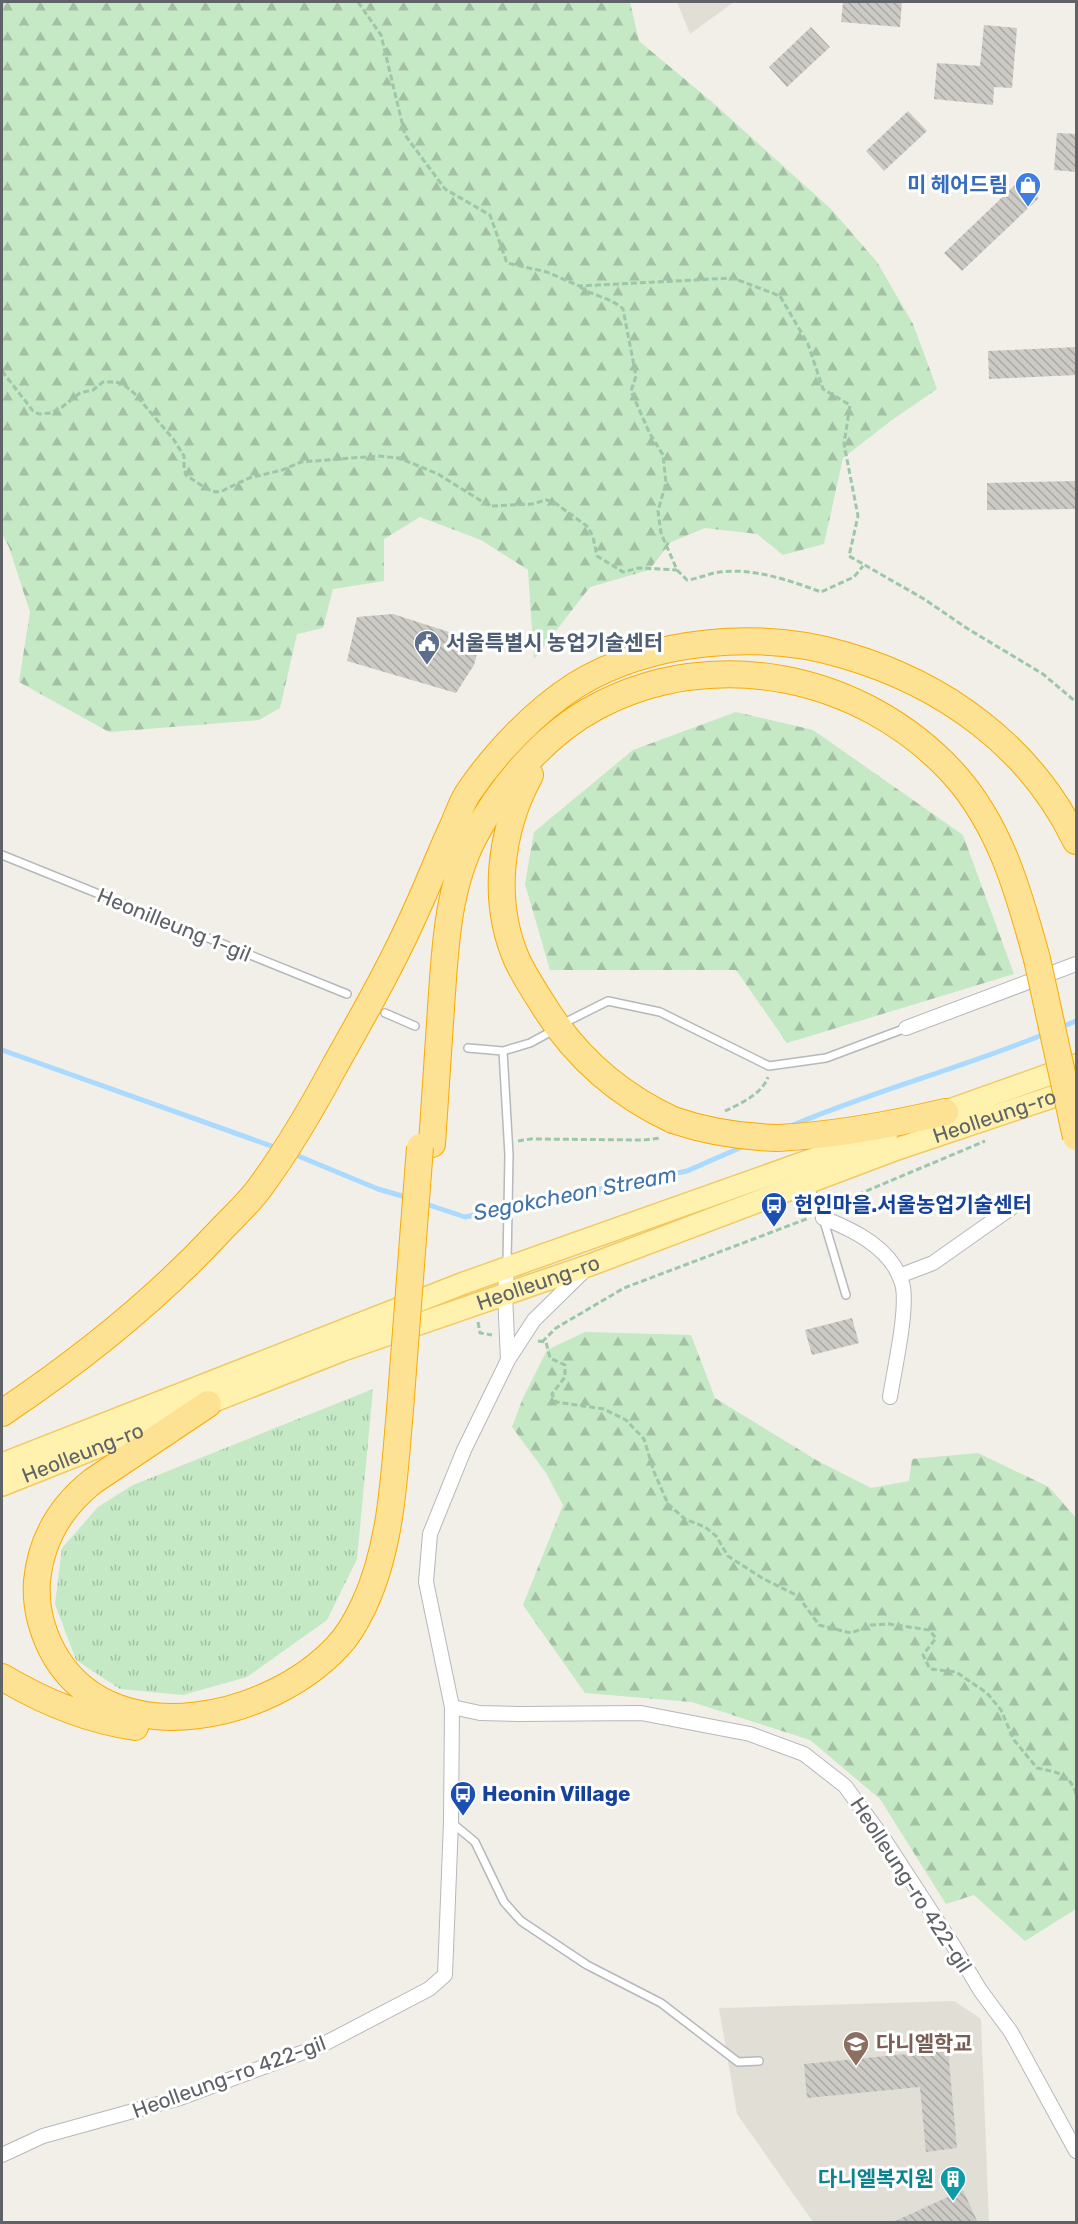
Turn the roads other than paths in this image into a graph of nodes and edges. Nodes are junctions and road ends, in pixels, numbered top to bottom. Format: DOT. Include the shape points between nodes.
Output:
graph roads {
  1 [pos="523,729"];
  2 [pos="553,736"];
  3 [pos="1077,841"];
  4 [pos="2,855"];
  5 [pos="1077,964"];
  6 [pos="347,994"];
  7 [pos="385,1013"];
  8 [pos="561,1025"];
  9 [pos="415,1026"];
  10 [pos="906,1028"];
  11 [pos="554,1029"];
  12 [pos="468,1048"];
  13 [pos="503,1051"];
  14 [pos="1077,1065"];
  15 [pos="1077,1089"];
  16 [pos="945,1112"];
  17 [pos="1077,1137"];
  18 [pos="426,1146"];
  19 [pos="807,1183"];
  20 [pos="1011,1208"];
  21 [pos="822,1215"];
  22 [pos="590,1265"];
  23 [pos="507,1269"];
  24 [pos="899,1276"];
  25 [pos="505,1294"];
  26 [pos="846,1295"];
  27 [pos="513,1338"];
  28 [pos="890,1397"];
  29 [pos="208,1404"];
  30 [pos="406,1408"];
  31 [pos="2,1413"];
  32 [pos="2,1464"];
  33 [pos="2,1485"];
  34 [pos="2,1677"];
  35 [pos="452,1707"];
  36 [pos="451,1822"];
  37 [pos="759,2061"];
  38 [pos="1077,2151"];
  39 [pos="2,2155"];
  1 -- 3 [label="highway" via="577,685 659,652 748,642 839,653 918,683 989,728 1040,783"];
  1 -- 18 [label="highway" via="476,799 442,891 435,937"];
  1 -- 31 [label="highway" via="466,796 374,998 290,1147 257,1192 144,1306 56,1377"];
  2 -- 16 [label="highway, bridge" via="518,797 506,832 502,883 510,940 526,978 578,1052 637,1102 673,1120 723,1134 778,1138 844,1133"];
  2 -- 17 [label="highway, bridge" via="618,696 673,679 740,673 798,682 858,703 884,716 928,748 954,773 982,811 1007,861 1037,959"];
  2 -- 18 [label="highway" via="495,802 460,869 446,937"];
  4 -- 6 [label="lane, Heonilleung 1-gil"];
  5 -- 10 [label="street"];
  7 -- 9 [label="lane"];
  8 -- 10 [label="lane" via="608,1001 660,1012 769,1066 826,1058"];
  11 -- 13 [label="lane" via="530,1043"];
  12 -- 13 [label="lane"];
  13 -- 23 [label="lane, Heolleung-ro" via="509,1155"];
  14 -- 16 [label="main road, Heolleung-ro"];
  15 -- 19 [label="main road, Heolleung-ro"];
  16 -- 23 [label="main road, Heolleung-ro"];
  18 -- 30 [label="highway"];
  19 -- 21 [label="lane"];
  19 -- 22 [label="main road, Heolleung-ro"];
  20 -- 24 [label="street" via="933,1263"];
  21 -- 24 [label="street" via="872,1243 895,1265"];
  21 -- 26 [label="lane"];
  22 -- 25 [label="main road, Heolleung-ro"];
  22 -- 27 [label="street"];
  23 -- 25 [label="street"];
  23 -- 32 [label="main road, Heolleung-ro"];
  24 -- 28 [label="street" via="903,1285 902,1323"];
  25 -- 27 [label="street"];
  25 -- 29 [label="main road, Heolleung-ro" via="343,1350"];
  27 -- 35 [label="street" via="508,1360 464,1450 430,1534 426,1582"];
  29 -- 30 [label="highway" via="75,1496 50,1531 40,1561 40,1617 62,1666 97,1698 142,1714 192,1716 244,1705 287,1686 337,1647 363,1607 382,1552"];
  29 -- 33 [label="main road, Heolleung-ro"];
  30 -- 34 [label="highway" via="404,1528 390,1587 357,1643 301,1693 265,1712 224,1725 170,1730 126,1726 87,1716"];
  35 -- 36 [label="street"];
  35 -- 38 [label="street, Heolleung-ro 422-gil" via="480,1713 565,1716 641,1713 750,1734 804,1754 845,1786 886,1842 1011,2032"];
  36 -- 37 [label="lane" via="475,1842 504,1902 521,1921 587,1965 662,2003 738,2062"];
  36 -- 39 [label="street, Heolleung-ro 422-gil" via="445,1975 429,1989 320,2046 180,2098 43,2136"];
}
